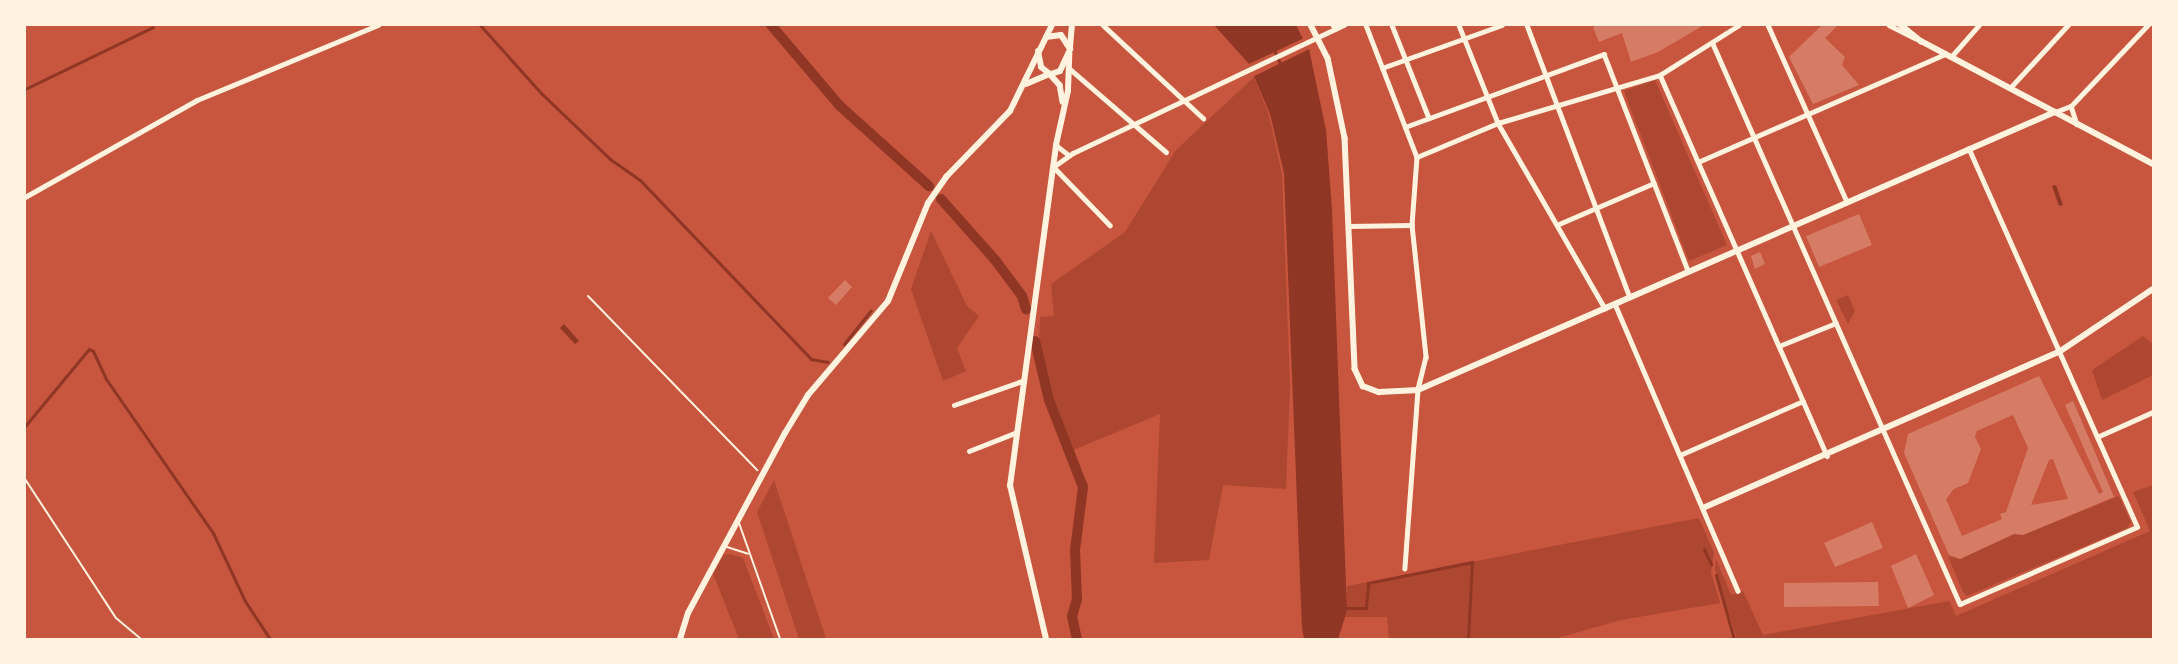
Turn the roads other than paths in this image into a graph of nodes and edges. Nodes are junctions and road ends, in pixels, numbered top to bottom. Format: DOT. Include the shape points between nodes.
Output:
graph roads {
  1 [pos="378,25"];
  2 [pos="1052,25"];
  3 [pos="1072,25"];
  4 [pos="1103,25"];
  5 [pos="1311,25"];
  6 [pos="1344,25"];
  7 [pos="1366,25"];
  8 [pos="1392,25"];
  9 [pos="1460,25"];
  10 [pos="1502,25"];
  11 [pos="1527,25"];
  12 [pos="1739,25"];
  13 [pos="1768,25"];
  14 [pos="1889,25"];
  15 [pos="1901,25"];
  16 [pos="1979,25"];
  17 [pos="2068,25"];
  18 [pos="2148,25"];
  19 [pos="1335,27"];
  20 [pos="1046,37"];
  21 [pos="1319,37"];
  22 [pos="1464,38"];
  23 [pos="1921,41"];
  24 [pos="1713,44"];
  25 [pos="1038,50"];
  26 [pos="1069,50"];
  27 [pos="1944,54"];
  28 [pos="1951,57"];
  29 [pos="1405,59"];
  30 [pos="1382,68"];
  31 [pos="1070,69"];
  32 [pos="1050,74"];
  33 [pos="1546,75"];
  34 [pos="1660,75"];
  35 [pos="1024,86"];
  36 [pos="2010,88"];
  37 [pos="1618,91"];
  38 [pos="1487,97"];
  39 [pos="1185,100"];
  40 [pos="1063,102"];
  41 [pos="2071,106"];
  42 [pos="1559,108"];
  43 [pos="2055,112"];
  44 [pos="1809,115"];
  45 [pos="1203,118"];
  46 [pos="1429,118"];
  47 [pos="1498,123"];
  48 [pos="1134,124"];
  49 [pos="2077,124"];
  50 [pos="1405,127"];
  51 [pos="1754,137"];
  52 [pos="1056,145"];
  53 [pos="1969,149"];
  54 [pos="1166,152"];
  55 [pos="1069,155"];
  56 [pos="1417,157"];
  57 [pos="1698,162"];
  58 [pos="2153,164"];
  59 [pos="1053,167"];
  60 [pos="1654,183"];
  61 [pos="25,197"];
  62 [pos="1847,202"];
  63 [pos="1596,207"];
  64 [pos="1559,224"];
  65 [pos="1412,225"];
  66 [pos="1110,226"];
  67 [pos="1349,226"];
  68 [pos="1793,226"];
  69 [pos="1735,249"];
  70 [pos="1688,271"];
  71 [pos="2153,289"];
  72 [pos="1630,297"];
  73 [pos="1615,304"];
  74 [pos="1605,308"];
  75 [pos="1836,323"];
  76 [pos="1779,346"];
  77 [pos="2059,352"];
  78 [pos="1022,381"];
  79 [pos="1418,390"];
  80 [pos="1803,401"];
  81 [pos="954,405"];
  82 [pos="2153,412"];
  83 [pos="1884,431"];
  84 [pos="1015,434"];
  85 [pos="2097,437"];
  86 [pos="969,451"];
  87 [pos="1680,455"];
  88 [pos="1827,456"];
  89 [pos="1703,508"];
  90 [pos="738,518"];
  91 [pos="724,546"];
  92 [pos="749,554"];
  93 [pos="1406,569"];
  94 [pos="1738,591"];
  95 [pos="680,639"];
  96 [pos="780,639"];
  97 [pos="1046,639"];
  1 -- 61 [label="street" via="197,100"];
  2 -- 20 [label="main road"];
  3 -- 26 [label="main road"];
  4 -- 39 [label="street"];
  5 -- 21 [label="street"];
  6 -- 19 [label="street"];
  7 -- 30 [label="street"];
  8 -- 29 [label="street"];
  9 -- 22 [label="street"];
  10 -- 22 [label="street"];
  11 -- 33 [label="street"];
  12 -- 24 [label="street"];
  13 -- 44 [label="street"];
  14 -- 23 [label="street"];
  15 -- 23 [label="street"];
  16 -- 28 [label="street"];
  17 -- 36 [label="street"];
  18 -- 41 [label="street"];
  19 -- 21 [label="street"];
  20 -- 25 [label="main road"];
  20 -- 26 [label="main road" via="1061,35"];
  21 -- 39 [label="street"];
  21 -- 67 [label="street" via="1335,85 1345,138"];
  22 -- 29 [label="street"];
  22 -- 38 [label="street"];
  23 -- 27 [label="street"];
  24 -- 34 [label="street"];
  24 -- 51 [label="street"];
  25 -- 32 [label="main road" via="1041,67"];
  25 -- 35 [label="main road"];
  26 -- 31 [label="street"];
  26 -- 32 [label="main road" via="1060,71"];
  27 -- 28 [label="street"];
  27 -- 44 [label="street"];
  28 -- 36 [label="street"];
  29 -- 30 [label="street"];
  29 -- 46 [label="street"];
  30 -- 50 [label="street"];
  31 -- 40 [label="street"];
  31 -- 48 [label="street"];
  32 -- 35 [label="main road"];
  32 -- 40 [label="street"];
  33 -- 37 [label="street" via="1604,54"];
  33 -- 38 [label="street"];
  33 -- 42 [label="street"];
  34 -- 37 [label="street"];
  34 -- 57 [label="street"];
  35 -- 90 [label="main road" via="1010,111 946,177 928,203 888,301 808,395"];
  36 -- 43 [label="street"];
  37 -- 42 [label="street"];
  37 -- 60 [label="street"];
  38 -- 46 [label="street"];
  38 -- 47 [label="street"];
  39 -- 45 [label="street"];
  39 -- 48 [label="street"];
  40 -- 52 [label="street"];
  41 -- 43 [label="street"];
  41 -- 49 [label="street"];
  42 -- 47 [label="street"];
  42 -- 63 [label="street"];
  43 -- 49 [label="street"];
  43 -- 53 [label="street"];
  44 -- 51 [label="street"];
  44 -- 62 [label="street"];
  46 -- 50 [label="street"];
  47 -- 56 [label="street"];
  47 -- 64 [label="street"];
  48 -- 54 [label="street"];
  48 -- 55 [label="street"];
  49 -- 58 [label="street"];
  50 -- 56 [label="street"];
  51 -- 57 [label="street"];
  51 -- 68 [label="street"];
  52 -- 55 [label="street"];
  52 -- 59 [label="street"];
  53 -- 62 [label="street"];
  53 -- 77 [label="street"];
  55 -- 59 [label="street"];
  56 -- 65 [label="street"];
  57 -- 69 [label="street"];
  59 -- 66 [label="street"];
  59 -- 78 [label="street"];
  60 -- 63 [label="street"];
  60 -- 70 [label="street"];
  62 -- 68 [label="street"];
  63 -- 64 [label="street"];
  63 -- 72 [label="street"];
  64 -- 74 [label="street"];
  65 -- 67 [label="street"];
  65 -- 79 [label="street" via="1426,341"];
  67 -- 79 [label="street" via="1355,369 1363,386 1379,392"];
  68 -- 69 [label="street"];
  68 -- 75 [label="street"];
  69 -- 70 [label="street"];
  69 -- 76 [label="street"];
  70 -- 72 [label="street"];
  71 -- 77 [label="street"];
  72 -- 73 [label="street"];
  73 -- 74 [label="street"];
  73 -- 87 [label="street"];
  74 -- 79 [label="street"];
  75 -- 76 [label="street"];
  75 -- 83 [label="street"];
  76 -- 80 [label="street"];
  77 -- 83 [label="street"];
  77 -- 85 [label="street"];
  78 -- 81 [label="street"];
  78 -- 84 [label="street"];
  79 -- 93 [label="street"];
  80 -- 87 [label="street"];
  80 -- 88 [label="street"];
  82 -- 85 [label="street"];
  83 -- 85 [label="street" via="1960,604 2137,527"];
  83 -- 88 [label="street"];
  84 -- 86 [label="street"];
  84 -- 97 [label="street" via="1013,511"];
  87 -- 89 [label="street"];
  88 -- 89 [label="street"];
  89 -- 94 [label="street"];
  90 -- 91 [label="main road"];
  90 -- 92 [label="lane"];
  91 -- 92 [label="lane"];
  91 -- 95 [label="main road" via="688,613"];
  92 -- 96 [label="lane"];
}
